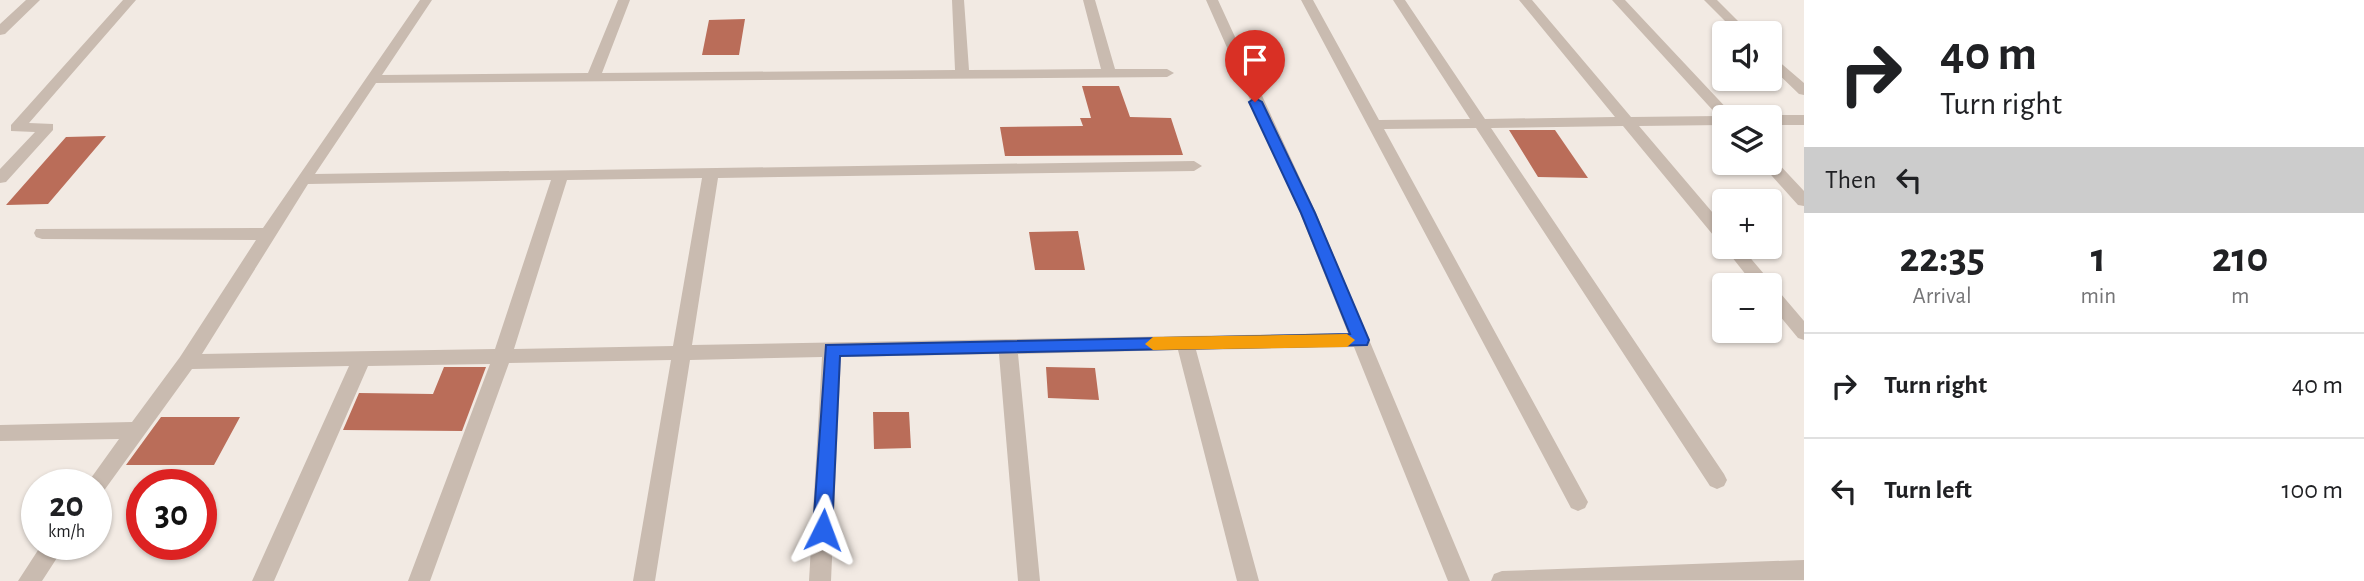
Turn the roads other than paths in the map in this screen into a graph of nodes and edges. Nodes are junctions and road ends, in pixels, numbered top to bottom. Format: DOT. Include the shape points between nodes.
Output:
graph roads {
  1 [pos="34,0"];
  2 [pos="130,0"];
  3 [pos="426,0"];
  4 [pos="624,0"];
  5 [pos="958,0"];
  6 [pos="1089,0"];
  7 [pos="1212,0"];
  8 [pos="1307,0"];
  9 [pos="1399,0"];
  10 [pos="1525,0"];
  11 [pos="1618,0"];
  12 [pos="1710,0"];
  13 [pos="1732,21"];
  14 [pos="0,31"];
  15 [pos="1782,70"];
  16 [pos="1109,73"];
  17 [pos="1167,73"];
  18 [pos="962,74"];
  19 [pos="593,77"];
  20 [pos="372,79"];
  21 [pos="1804,91"];
  22 [pos="1713,105"];
  23 [pos="1712,118"];
  24 [pos="1782,120"];
  25 [pos="1804,120"];
  26 [pos="1626,121"];
  27 [pos="1480,123"];
  28 [pos="1375,125"];
  29 [pos="1194,166"];
  30 [pos="710,173"];
  31 [pos="1780,175"];
  32 [pos="561,176"];
  33 [pos="0,178"];
  34 [pos="303,179"];
  35 [pos="1804,201"];
  36 [pos="1712,223"];
  37 [pos="42,233"];
  38 [pos="268,234"];
  39 [pos="1742,259"];
  40 [pos="1754,273"];
  41 [pos="1782,307"];
  42 [pos="1804,333"];
  43 [pos="1361,340"];
  44 [pos="1185,343"];
  45 [pos="1008,347"];
  46 [pos="832,350"];
  47 [pos="680,353"];
  48 [pos="502,356"];
  49 [pos="362,359"];
  50 [pos="187,362"];
  51 [pos="136,430"];
  52 [pos="0,433"];
  53 [pos="108,469"];
  54 [pos="1717,480"];
  55 [pos="1578,502"];
  56 [pos="44,560"];
  57 [pos="1804,570"];
  58 [pos="1752,577"];
  59 [pos="29,581"];
  60 [pos="263,581"];
  61 [pos="419,581"];
  62 [pos="644,581"];
  63 [pos="820,581"];
  64 [pos="1029,581"];
  65 [pos="1248,581"];
  66 [pos="1459,581"];
  67 [pos="1502,581"];
  1 -- 14 [label="street"];
  2 -- 33 [label="street" via="16,128 48,127"];
  3 -- 20 [label="street"];
  4 -- 19 [label="street"];
  5 -- 18 [label="street"];
  6 -- 16 [label="street"];
  7 -- 43 [label="street"];
  8 -- 28 [label="street"];
  9 -- 27 [label="street"];
  10 -- 26 [label="street"];
  11 -- 22 [label="street"];
  12 -- 13 [label="street"];
  15 -- 21 [label="street"];
  16 -- 17 [label="street"];
  16 -- 18 [label="street"];
  18 -- 19 [label="street"];
  19 -- 20 [label="street"];
  20 -- 34 [label="street"];
  23 -- 26 [label="street"];
  24 -- 25 [label="street"];
  26 -- 27 [label="street"];
  26 -- 36 [label="street"];
  27 -- 28 [label="street"];
  27 -- 54 [label="street"];
  28 -- 55 [label="street"];
  29 -- 30 [label="street"];
  30 -- 32 [label="street"];
  30 -- 47 [label="street"];
  31 -- 35 [label="street"];
  32 -- 34 [label="street"];
  32 -- 48 [label="street"];
  34 -- 38 [label="street"];
  37 -- 38 [label="street"];
  38 -- 50 [label="street"];
  39 -- 40 [label="street"];
  41 -- 42 [label="street"];
  43 -- 44 [label="street"];
  43 -- 66 [label="street"];
  44 -- 45 [label="street"];
  44 -- 65 [label="street"];
  45 -- 46 [label="street"];
  45 -- 64 [label="street"];
  46 -- 47 [label="street"];
  46 -- 63 [label="street"];
  47 -- 48 [label="street"];
  47 -- 62 [label="street"];
  48 -- 49 [label="street"];
  48 -- 61 [label="street"];
  49 -- 50 [label="street"];
  49 -- 60 [label="street"];
  50 -- 51 [label="street"];
  51 -- 52 [label="street"];
  51 -- 53 [label="street"];
  56 -- 59 [label="street"];
  57 -- 58 [label="street"];
  58 -- 67 [label="street"];
}
